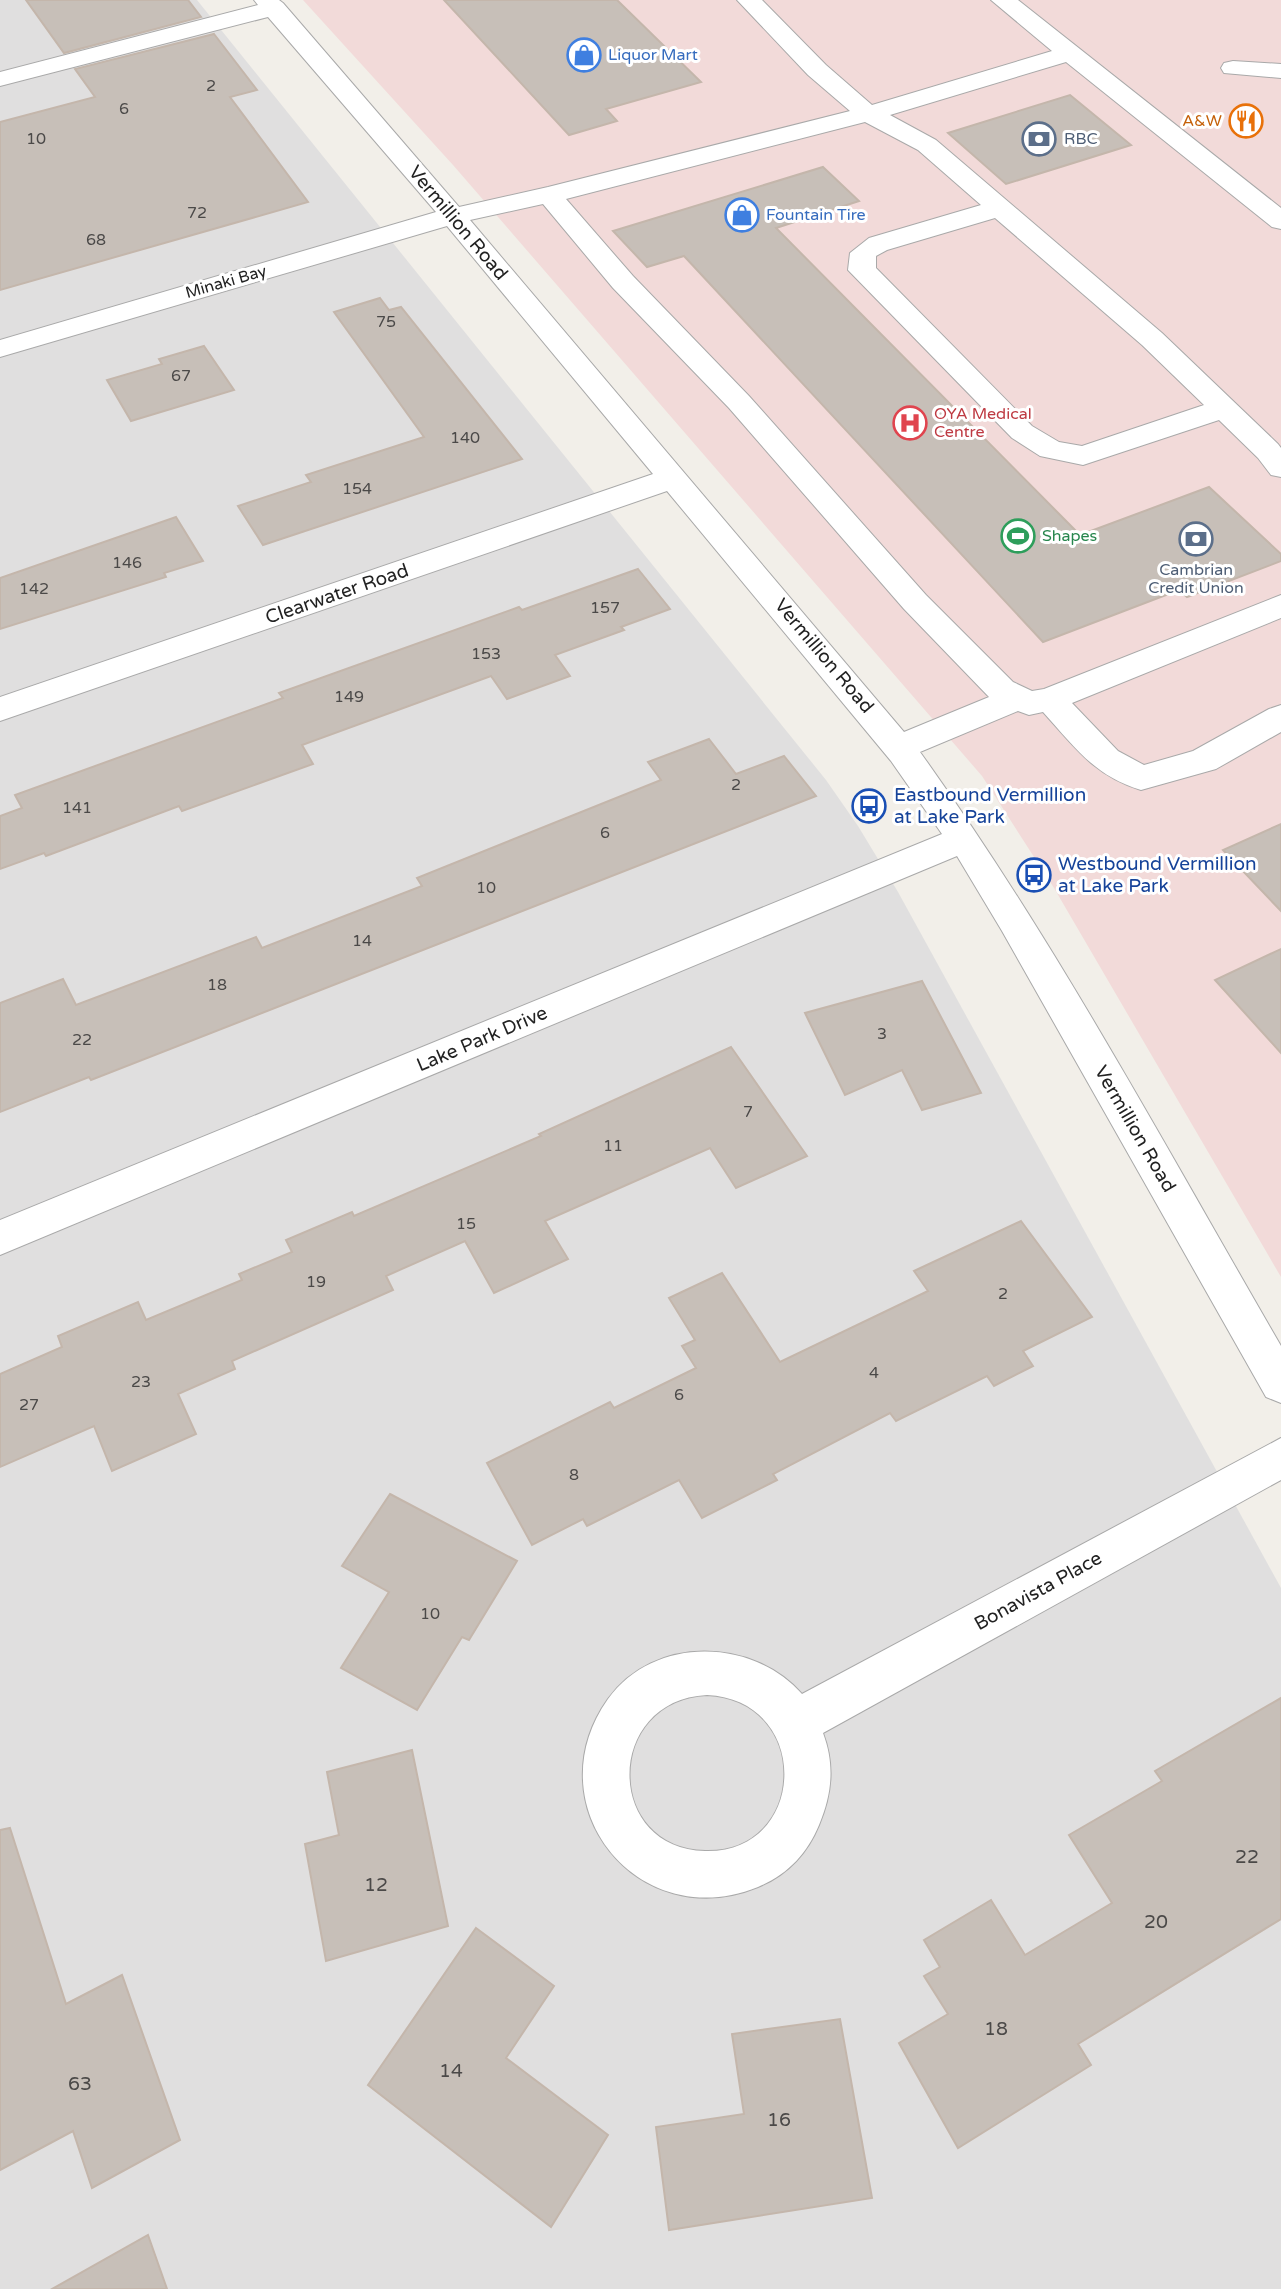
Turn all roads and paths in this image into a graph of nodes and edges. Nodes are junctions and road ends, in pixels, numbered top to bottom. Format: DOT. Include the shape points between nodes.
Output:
graph roads {
  1 [pos="749,0"];
  2 [pos="1003,0"];
  3 [pos="271,4"];
  4 [pos="1071,54"];
  5 [pos="1233,68"];
  6 [pos="1281,71"];
  7 [pos="0,79"];
  8 [pos="868,114"];
  9 [pos="549,195"];
  10 [pos="1000,208"];
  11 [pos="452,215"];
  12 [pos="1281,221"];
  13 [pos="0,349"];
  14 [pos="1224,408"];
  15 [pos="1281,468"];
  16 [pos="673,478"];
  17 [pos="1281,606"];
  18 [pos="1035,699"];
  19 [pos="0,709"];
  20 [pos="1281,717"];
  21 [pos="898,748"];
  22 [pos="964,839"];
  23 [pos="0,1238"];
  24 [pos="1281,1384"];
  25 [pos="1281,1458"];
  26 [pos="794,1724"];
  1 -- 8 [label="street"];
  2 -- 4 [label="street"];
  3 -- 7 [label="street"];
  3 -- 11 [label="street, Vermillion Road"];
  4 -- 8 [label="street, Minaki Bay"];
  4 -- 12 [label="street"];
  5 -- 6 [label="street"];
  8 -- 9 [label="street, Minaki Bay"];
  8 -- 10 [label="street" via="927,145"];
  9 -- 11 [label="street, Minaki Bay"];
  9 -- 18 [label="street" via="915,602 1001,690"];
  10 -- 14 [label="street" via="1152,339"];
  10 -- 14 [label="street" via="878,244 863,253 862,270 1022,432 1050,449 1083,456"];
  11 -- 13 [label="street, Minaki Bay"];
  11 -- 16 [label="street, Vermillion Road"];
  14 -- 15 [label="street"];
  16 -- 19 [label="street, Clearwater Road"];
  16 -- 21 [label="street, Vermillion Road"];
  17 -- 18 [label="street"];
  18 -- 20 [label="street" via="1106,760 1141,778 1204,760"];
  18 -- 21 [label="street"];
  21 -- 22 [label="street, Vermillion Road"];
  22 -- 23 [label="street, Lake Park Drive"];
  22 -- 24 [label="street, Vermillion Road"];
  25 -- 26 [label="street, Bonavista Place"];
  26 -- 26 [label="street" via="777,1701 755,1684 729,1674 702,1671 649,1687 629,1706 609,1747 605,1785 615,1816 633,1843 660,1864 691,1875 724,1875 755,1865 782,1845 800,1818 808,1786 806,1753"];
}
